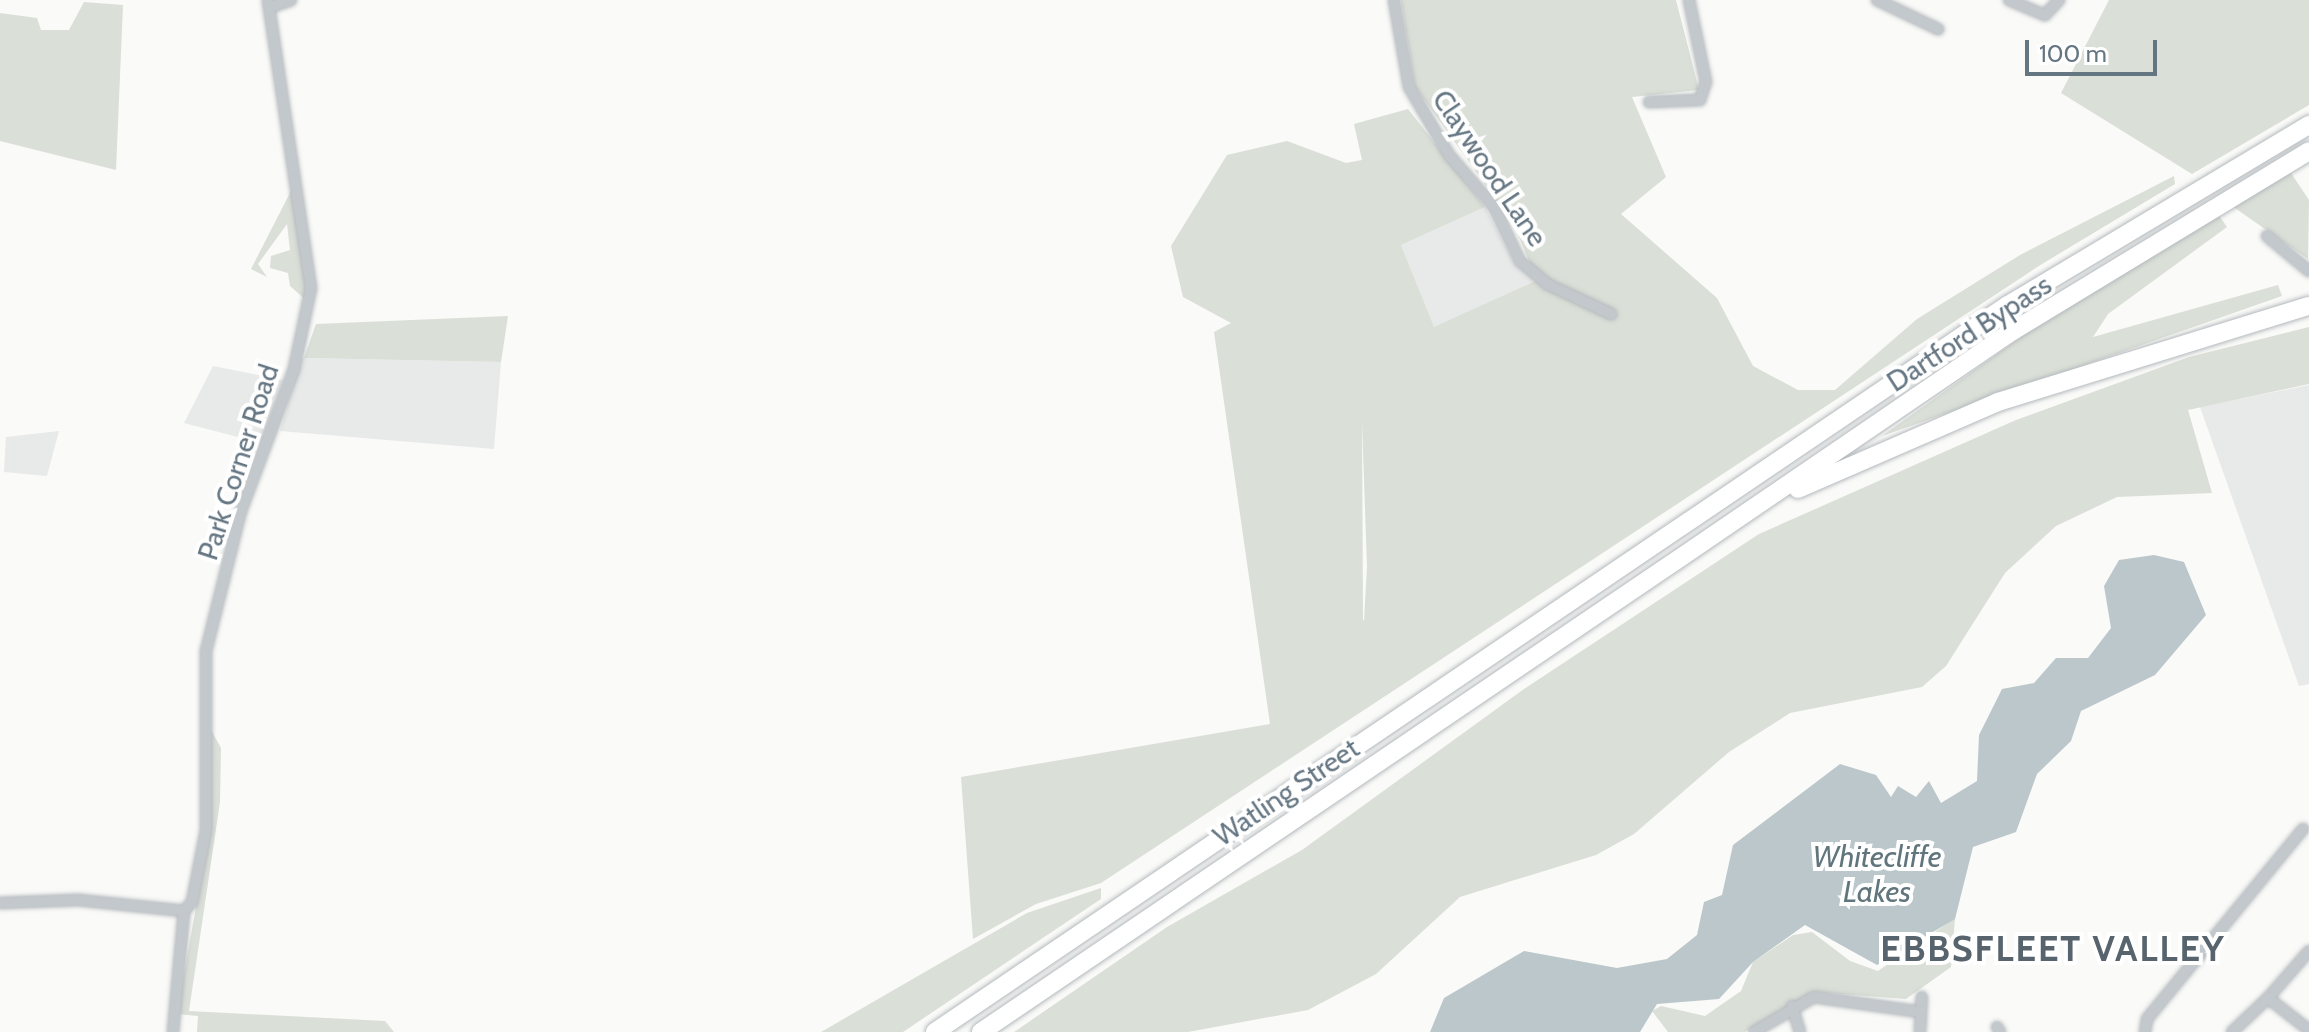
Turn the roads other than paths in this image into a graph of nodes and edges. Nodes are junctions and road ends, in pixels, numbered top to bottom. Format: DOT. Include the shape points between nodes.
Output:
graph roads {
  1 [pos="291,0"];
  2 [pos="1394,0"];
  3 [pos="1689,0"];
  4 [pos="1877,0"];
  5 [pos="2009,0"];
  6 [pos="2059,0"];
  7 [pos="1901,3"];
  8 [pos="269,4"];
  9 [pos="1938,29"];
  10 [pos="1649,102"];
  11 [pos="2309,125"];
  12 [pos="2309,151"];
  13 [pos="2267,236"];
  14 [pos="2309,271"];
  15 [pos="2309,306"];
  16 [pos="1611,314"];
  17 [pos="1640,557"];
  18 [pos="1670,565"];
  19 [pos="2303,829"];
  20 [pos="0,903"];
  21 [pos="184,911"];
  22 [pos="2309,951"];
  23 [pos="1026,970"];
  24 [pos="1922,997"];
  25 [pos="2268,998"];
  26 [pos="1792,1006"];
  27 [pos="1921,1012"];
  28 [pos="2309,1030"];
  29 [pos="173,1032"];
  30 [pos="921,1032"];
  31 [pos="935,1032"];
  32 [pos="981,1032"];
  33 [pos="1754,1032"];
  34 [pos="1800,1032"];
  35 [pos="1920,1032"];
  36 [pos="2145,1032"];
  37 [pos="2232,1032"];
  1 -- 8 [label="street"];
  2 -- 16 [label="street, Claywood Lane" via="1409,87 1449,155 1494,207 1520,261 1547,284"];
  3 -- 10 [label="street" via="1706,82 1700,100"];
  4 -- 7 [label="street"];
  5 -- 6 [label="street" via="2045,15"];
  7 -- 9 [label="street"];
  8 -- 21 [label="street, Park Corner Road" via="311,288 294,369 241,511 206,651 206,830 195,893"];
  11 -- 17 [label="highway, Dartford Bypass" via="2008,305"];
  12 -- 18 [label="highway, Dartford Bypass" via="2013,331"];
  13 -- 14 [label="street"];
  15 -- 18 [label="highway" via="2185,340 1899,439"];
  17 -- 23 [label="highway, Watling Street"];
  18 -- 32 [label="highway, Watling Street"];
  19 -- 36 [label="street" via="2147,1019"];
  20 -- 21 [label="street" via="78,900"];
  21 -- 29 [label="street, Park Corner Road"];
  22 -- 25 [label="street"];
  23 -- 30 [label="highway"];
  23 -- 31 [label="highway, Watling Street"];
  24 -- 27 [label="street"];
  25 -- 28 [label="street"];
  25 -- 37 [label="street"];
  26 -- 27 [label="street" via="1805,1000"];
  26 -- 33 [label="street"];
  26 -- 34 [label="street"];
  27 -- 35 [label="street"];
}
